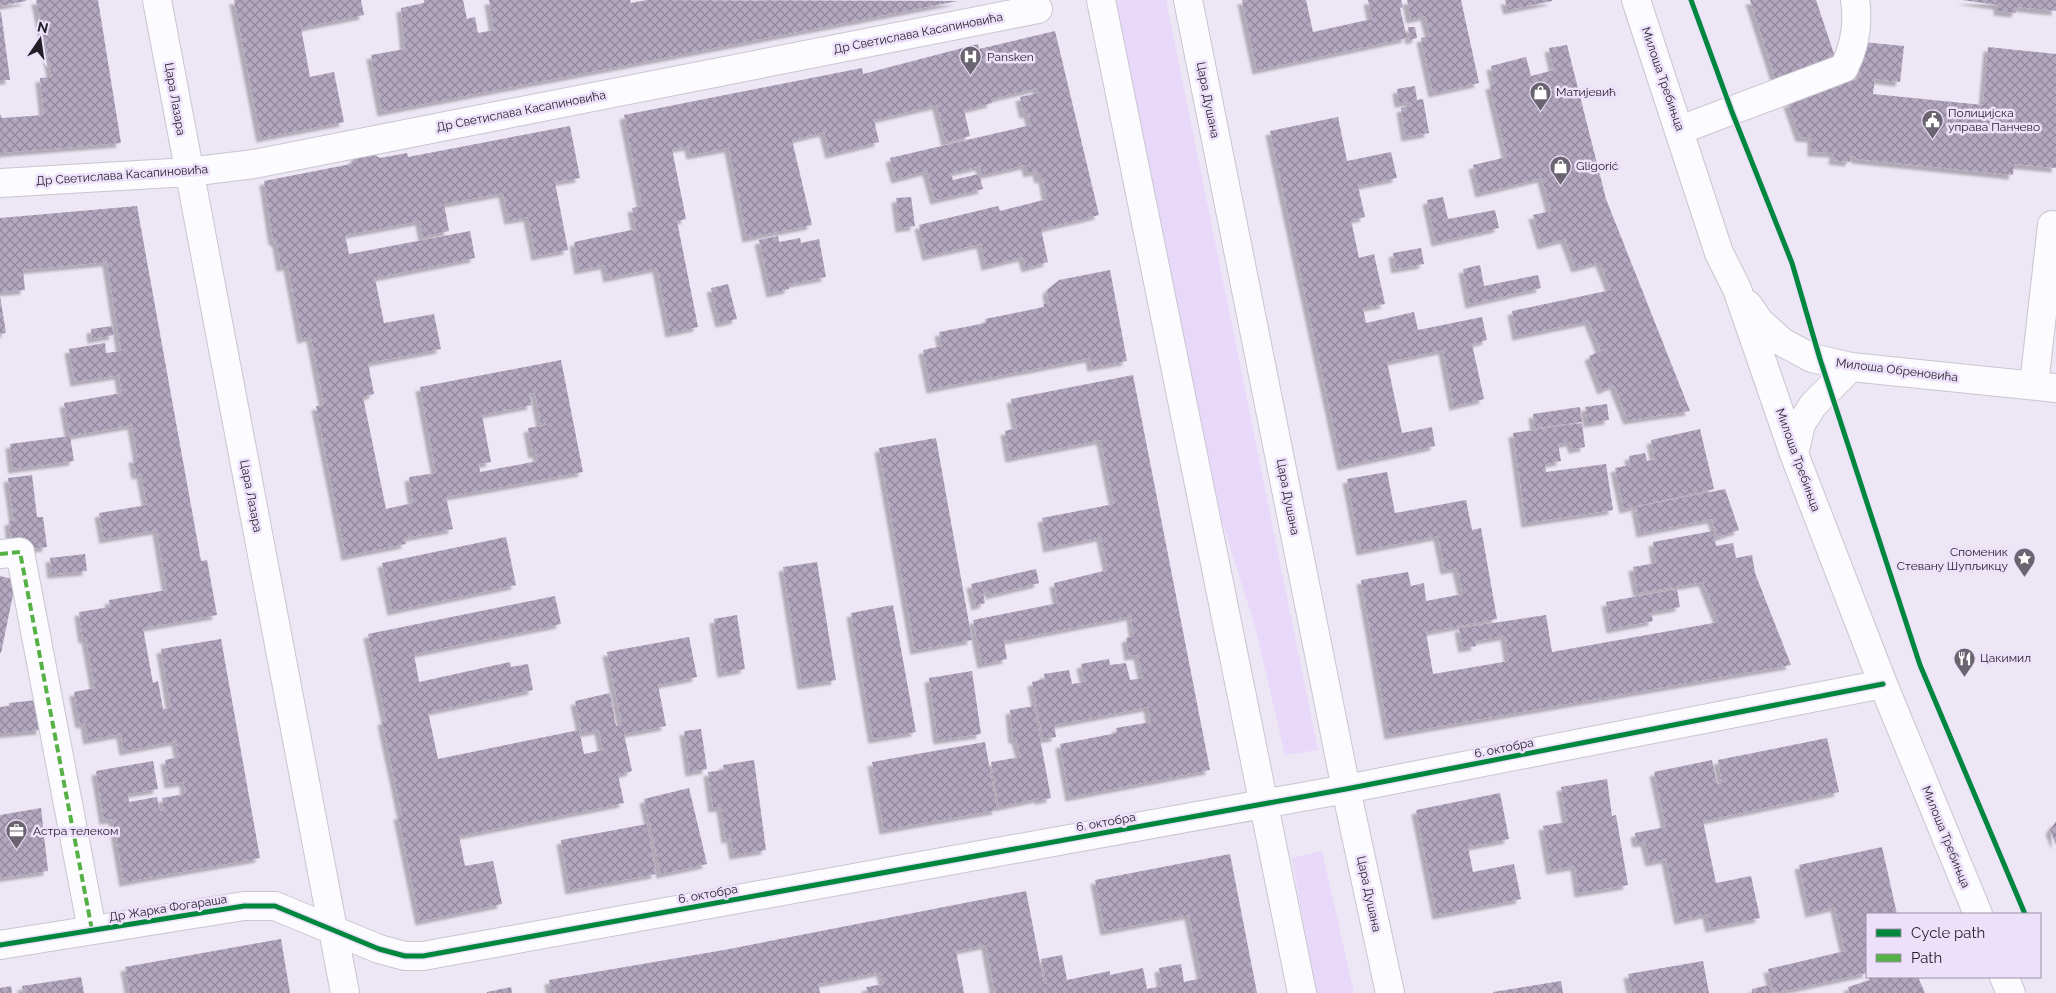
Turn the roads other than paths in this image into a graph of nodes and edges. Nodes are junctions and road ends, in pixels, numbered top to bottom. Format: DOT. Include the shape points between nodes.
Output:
graph roads {
  1 [pos="157,0"];
  2 [pos="1101,0"];
  3 [pos="1188,0"];
  4 [pos="1636,0"];
  5 [pos="1855,0"];
  6 [pos="1038,9"];
  7 [pos="1680,130"];
  8 [pos="189,172"];
  9 [pos="0,184"];
  10 [pos="2052,225"];
  11 [pos="1737,289"];
  12 [pos="1852,367"];
  13 [pos="2045,386"];
  14 [pos="1794,454"];
  15 [pos="0,554"];
  16 [pos="1883,684"];
  17 [pos="1346,788"];
  18 [pos="1263,804"];
  19 [pos="1978,913"];
  20 [pos="92,930"];
  21 [pos="335,930"];
  22 [pos="0,945"];
  23 [pos="2004,978"];
  24 [pos="345,993"];
  25 [pos="1302,993"];
  26 [pos="1390,993"];
  27 [pos="2010,993"];
  1 -- 8 [label="street, Цара Лазара"];
  2 -- 18 [label="street"];
  3 -- 17 [label="street, Цара Душана"];
  4 -- 7 [label="street, Милоша Требињца"];
  5 -- 7 [label="street" via="1855,40 1844,68"];
  6 -- 8 [label="street, Др Светислава Касапиновића" via="254,164"];
  7 -- 11 [label="street, Милоша Требињца" via="1718,253"];
  8 -- 9 [label="street, Др Светислава Касапиновића"];
  8 -- 21 [label="street, Цара Лазара"];
  10 -- 13 [label="street"];
  11 -- 12 [label="street, Милоша Обреновића" via="1759,321 1782,342 1812,358"];
  11 -- 14 [label="street, Милоша Требињца"];
  12 -- 13 [label="street, Милоша Обреновића"];
  12 -- 14 [label="street" via="1813,405 1801,424"];
  14 -- 16 [label="street, Милоша Требињца"];
  15 -- 20 [label="street" via="20,552"];
  16 -- 17 [label="street, 6. октобра"];
  16 -- 19 [label="street, Милоша Требињца"];
  17 -- 18 [label="street, 6. октобра"];
  17 -- 26 [label="street, Цара Душана"];
  18 -- 21 [label="street, 6. октобра" via="423,956 405,956 379,949"];
  18 -- 25 [label="street"];
  20 -- 21 [label="street, Др Жарка Фогараша" via="244,906 275,906"];
  20 -- 22 [label="street, Др Жарка Фогараша"];
  21 -- 24 [label="street, Цара Лазара"];
  23 -- 27 [label="street"];
}
